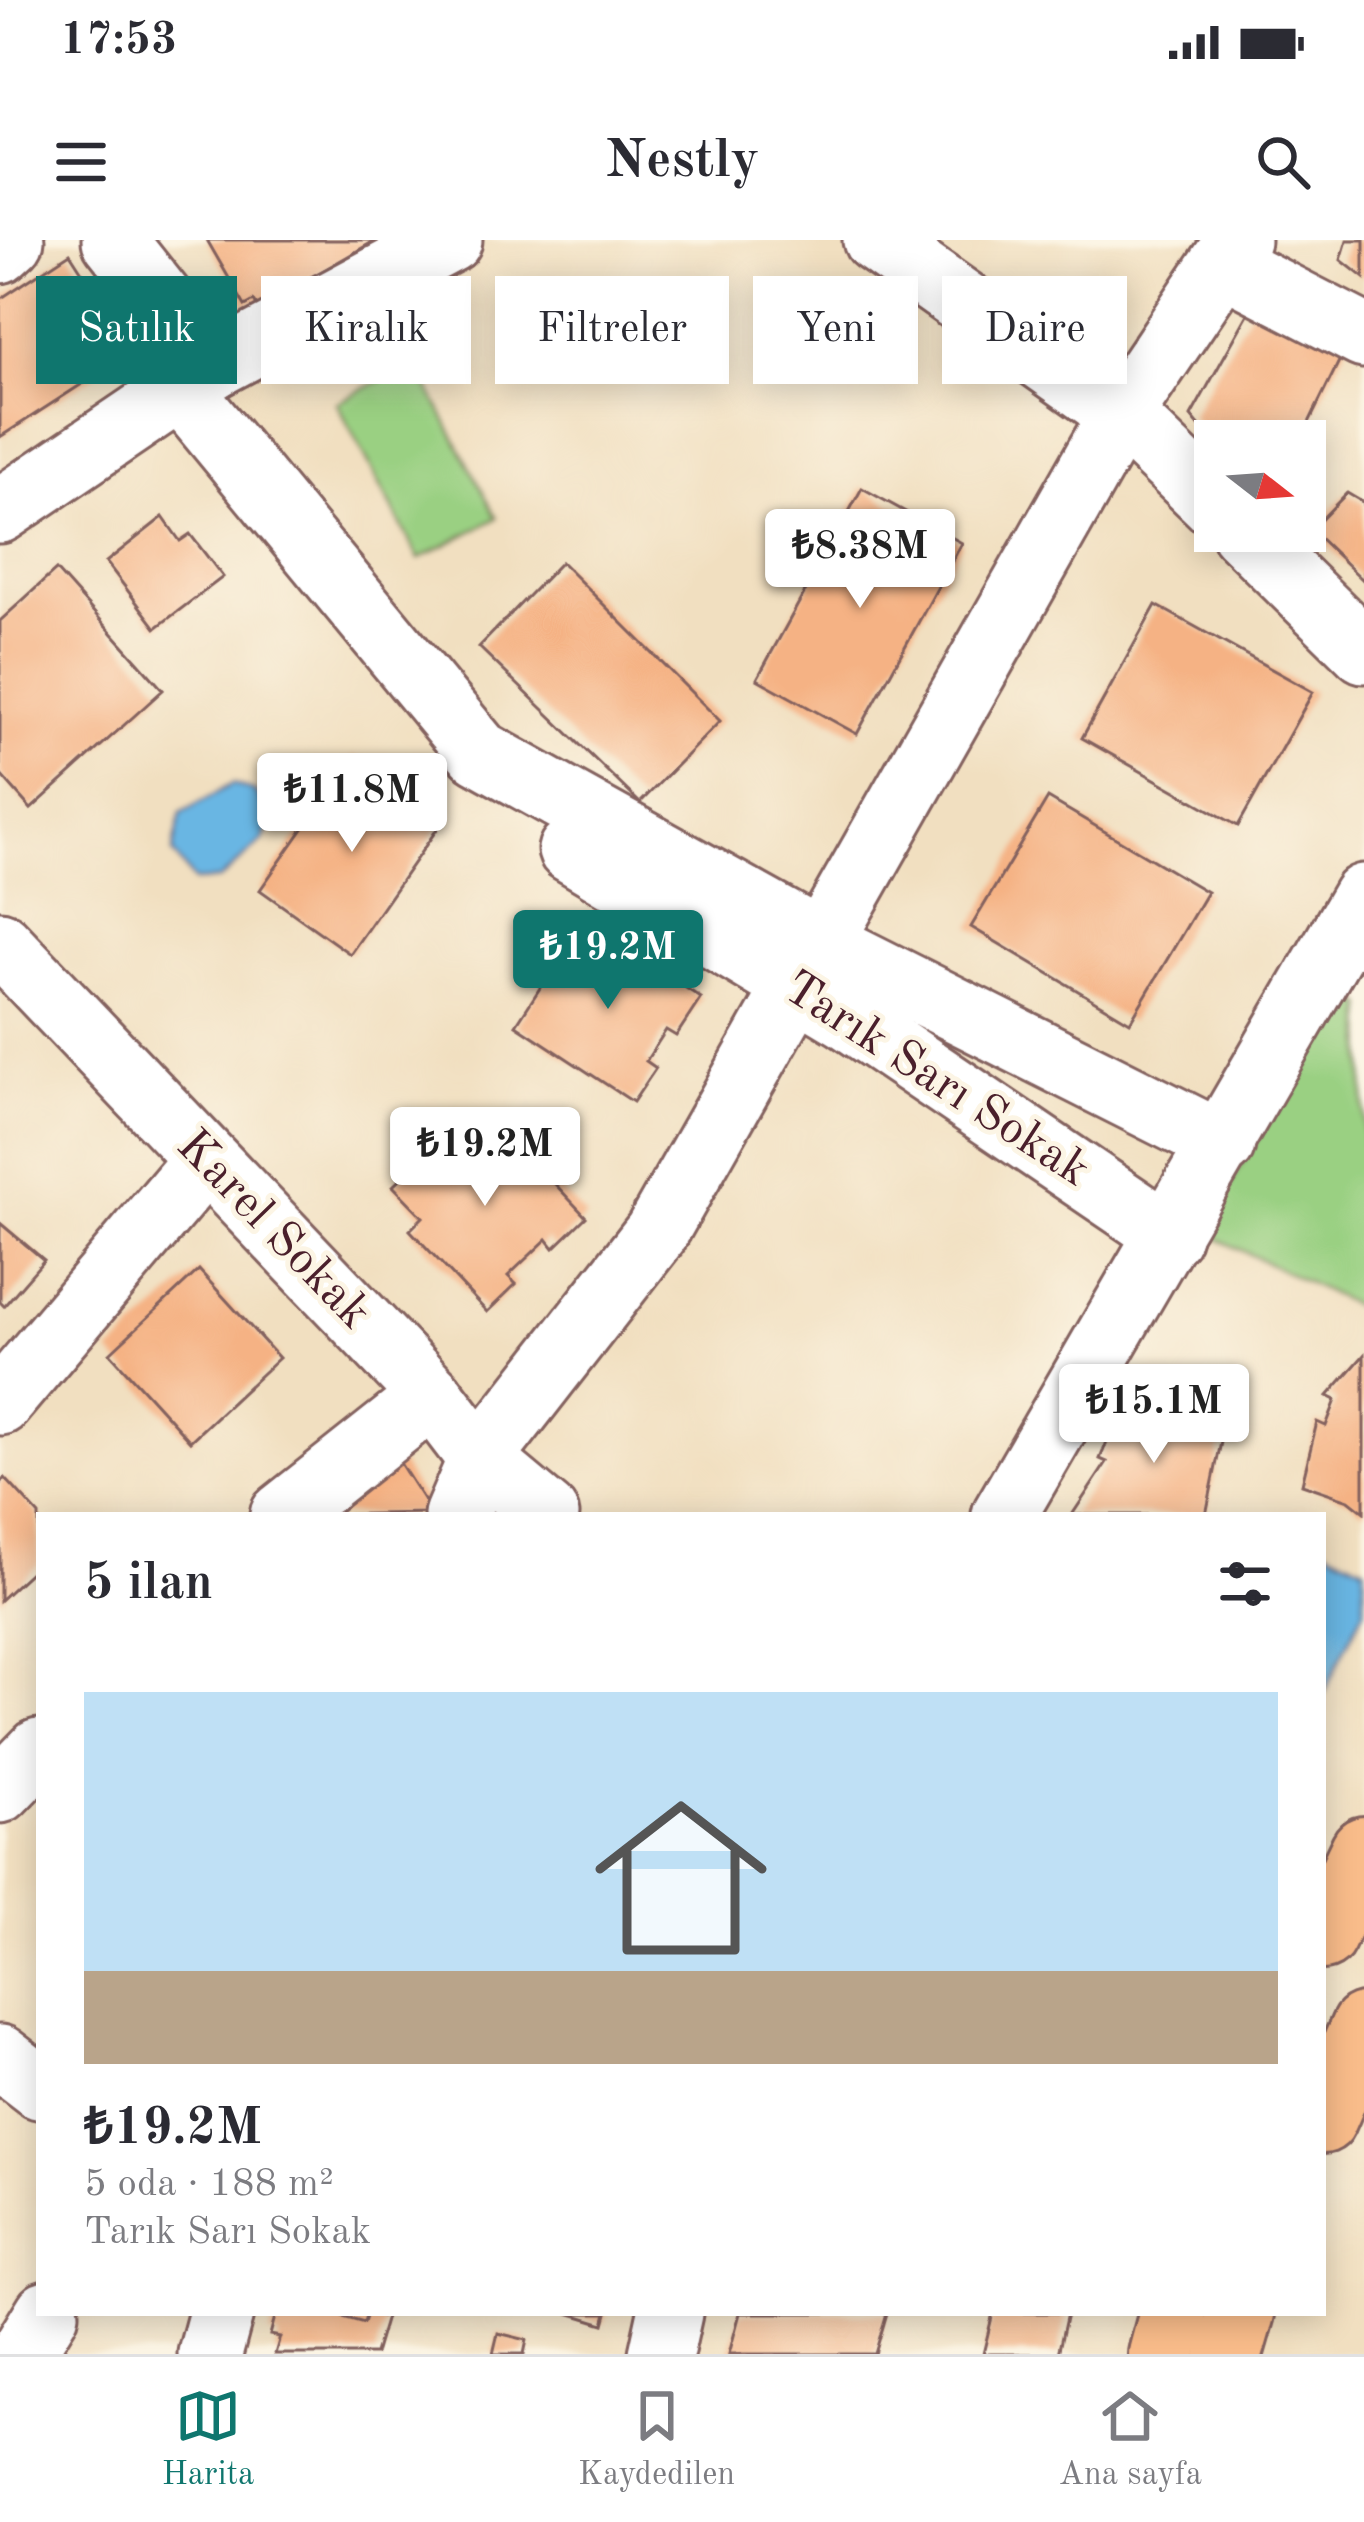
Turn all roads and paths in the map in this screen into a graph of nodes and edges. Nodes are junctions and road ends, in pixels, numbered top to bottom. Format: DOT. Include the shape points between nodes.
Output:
graph roads {
  1 [pos="12,240"];
  2 [pos="114,240"];
  3 [pos="450,240"];
  4 [pos="875,240"];
  5 [pos="0,251"];
  6 [pos="1231,252"];
  7 [pos="136,276"];
  8 [pos="1364,336"];
  9 [pos="237,355"];
  10 [pos="186,384"];
  11 [pos="201,384"];
  12 [pos="1121,414"];
  13 [pos="1194,485"];
  14 [pos="0,511"];
  15 [pos="1263,552"];
  16 [pos="1364,651"];
  17 [pos="1364,896"];
  18 [pos="0,943"];
  19 [pos="807,963"];
  20 [pos="1223,1144"];
  21 [pos="206,1160"];
  22 [pos="1169,1235"];
  23 [pos="432,1396"];
  24 [pos="0,1402"];
  25 [pos="480,1459"];
  26 [pos="286,1512"];
  27 [pos="457,1512"];
  28 [pos="543,1512"];
  29 [pos="1006,1512"];
  30 [pos="36,1754"];
  31 [pos="0,1791"];
  32 [pos="0,1802"];
  33 [pos="36,1821"];
  34 [pos="1364,1850"];
  35 [pos="1326,1930"];
  36 [pos="1364,2027"];
  37 [pos="0,2057"];
  38 [pos="36,2085"];
  39 [pos="1326,2113"];
  40 [pos="45,2316"];
  41 [pos="220,2316"];
  42 [pos="669,2316"];
  43 [pos="1172,2316"];
  44 [pos="1239,2316"];
  45 [pos="22,2354"];
  46 [pos="210,2354"];
  47 [pos="661,2354"];
  48 [pos="1162,2354"];
  49 [pos="1228,2354"];
  1 -- 5 [label="street"];
  2 -- 7 [label="street, Tarık Sarı Sokak"];
  3 -- 9 [label="street"];
  4 -- 12 [label="street"];
  6 -- 8 [label="street"];
  6 -- 12 [label="street"];
  10 -- 14 [label="street"];
  11 -- 19 [label="street, Tarık Sarı Sokak" via="478,752"];
  12 -- 13 [label="street"];
  12 -- 19 [label="street"];
  15 -- 16 [label="street"];
  17 -- 20 [label="street"];
  18 -- 21 [label="street, Karel Sokak"];
  19 -- 20 [label="street, Tarık Sarı Sokak"];
  19 -- 22 [label="street, Tarık Sarı Sokak"];
  19 -- 25 [label="street" via="656,1233"];
  20 -- 22 [label="street"];
  21 -- 23 [label="street, Karel Sokak"];
  21 -- 24 [label="street"];
  22 -- 29 [label="street"];
  23 -- 25 [label="street, Karel Sokak"];
  23 -- 26 [label="street"];
  25 -- 27 [label="street"];
  25 -- 28 [label="street, Karel Sokak"];
  30 -- 31 [label="street"];
  32 -- 33 [label="street"];
  34 -- 35 [label="main road"];
  36 -- 39 [label="main road"];
  37 -- 38 [label="street"];
  40 -- 45 [label="street"];
  41 -- 46 [label="street"];
  42 -- 47 [label="street"];
  43 -- 48 [label="main road"];
  44 -- 49 [label="main road"];
}
